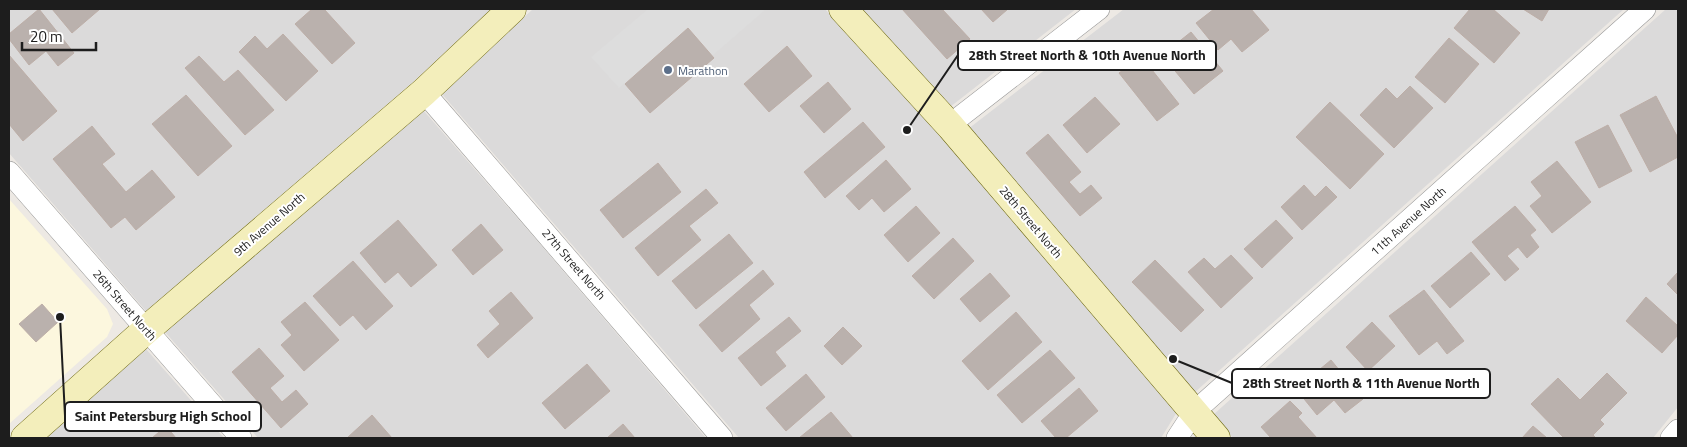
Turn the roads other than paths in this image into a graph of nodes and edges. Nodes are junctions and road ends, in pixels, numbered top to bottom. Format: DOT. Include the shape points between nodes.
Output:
graph roads {
  1 [pos="512,9"];
  2 [pos="843,9"];
  3 [pos="1099,9"];
  4 [pos="1645,9"];
  5 [pos="424,92"];
  6 [pos="950,127"];
  7 [pos="9,172"];
  8 [pos="146,330"];
  9 [pos="1194,412"];
  10 [pos="1678,430"];
  11 [pos="26,438"];
  12 [pos="241,438"];
  13 [pos="722,438"];
  14 [pos="1177,438"];
  15 [pos="1216,438"];
  16 [pos="1671,438"];
  1 -- 5 [label="street, 9th Avenue North"];
  2 -- 6 [label="street, 28th Street North"];
  3 -- 6 [label="street"];
  4 -- 9 [label="street, 11th Avenue North"];
  5 -- 8 [label="street, 9th Avenue North"];
  5 -- 13 [label="street, 27th Street North"];
  6 -- 9 [label="street, 28th Street North"];
  7 -- 8 [label="street, 26th Street North"];
  8 -- 11 [label="street, 9th Avenue North"];
  8 -- 12 [label="street, 26th Street North"];
  9 -- 14 [label="street, 11th Avenue North"];
  9 -- 15 [label="street, 28th Street North"];
  10 -- 16 [label="street"];
}
